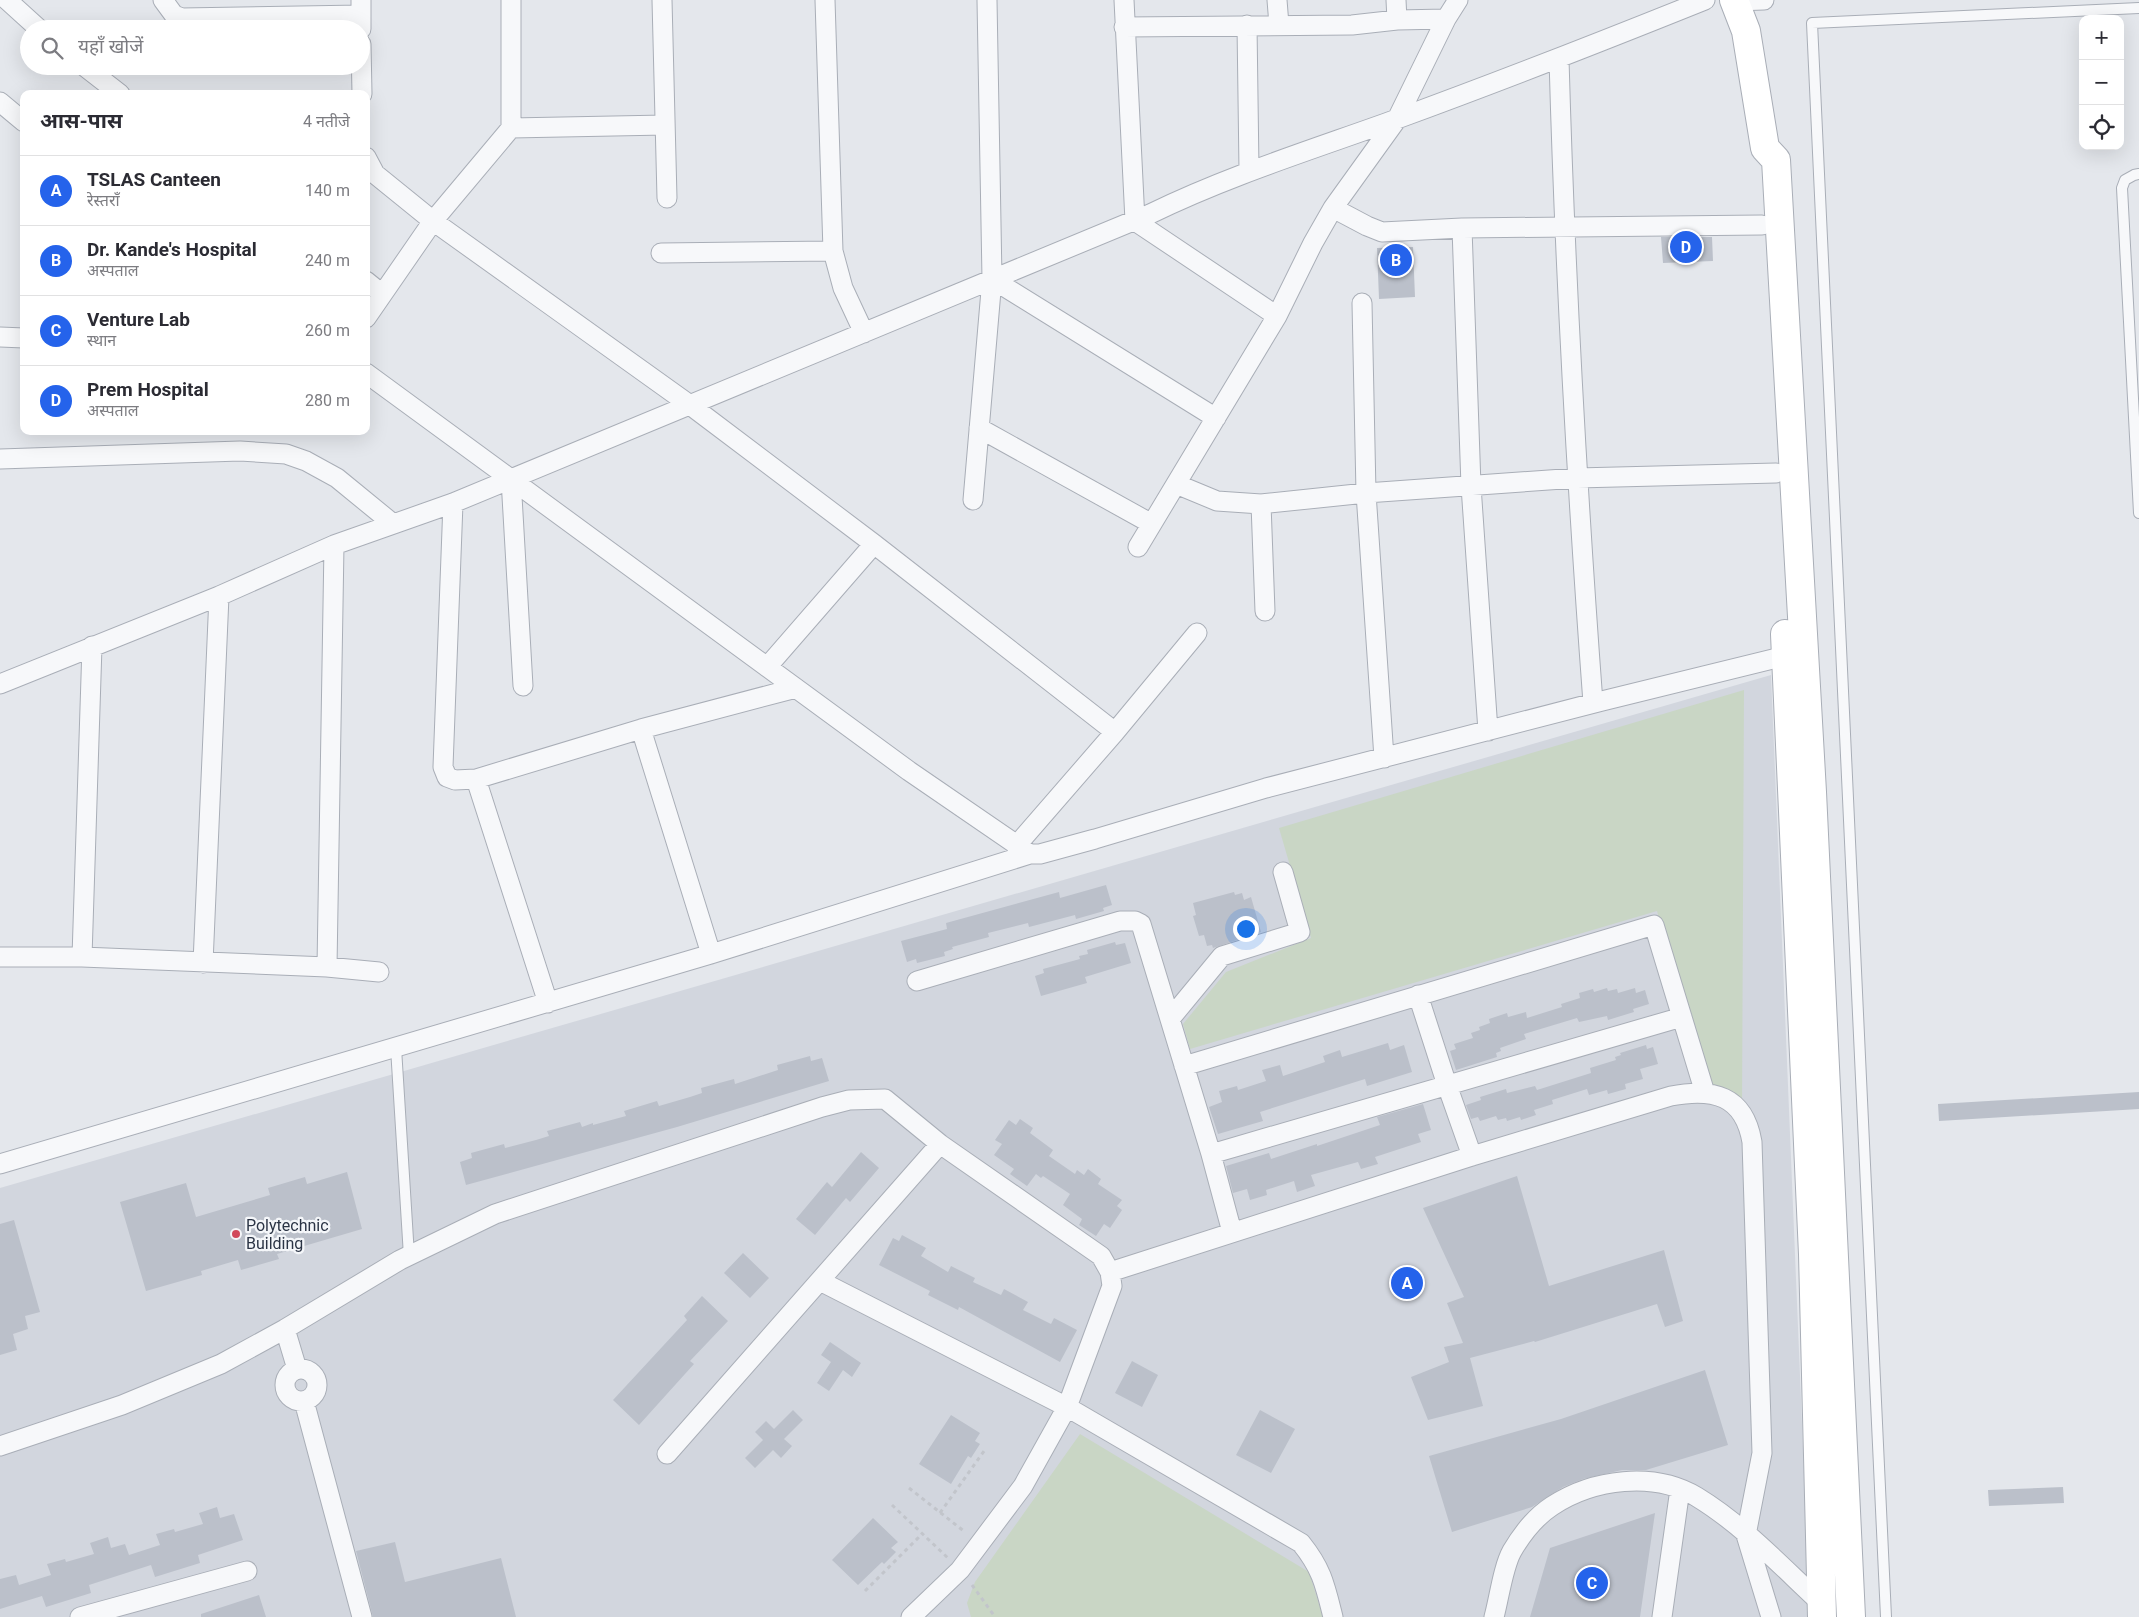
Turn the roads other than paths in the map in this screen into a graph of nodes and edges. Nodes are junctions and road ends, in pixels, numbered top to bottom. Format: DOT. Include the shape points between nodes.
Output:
graph roads {
  1 [pos="7,0"];
  2 [pos="163,0"];
  3 [pos="511,0"];
  4 [pos="662,0"];
  5 [pos="825,0"];
  6 [pos="987,0"];
  7 [pos="1124,0"];
  8 [pos="1277,0"];
  9 [pos="1396,0"];
  10 [pos="1458,0"];
  11 [pos="1705,0"];
  12 [pos="1764,0"];
  13 [pos="1734,1"];
  14 [pos="2139,8"];
  15 [pos="361,15"];
  16 [pos="1446,19"];
  17 [pos="29,20"];
  18 [pos="1397,20"];
  19 [pos="1247,25"];
  20 [pos="1279,25"];
  21 [pos="1124,27"];
  22 [pos="1559,58"];
  23 [pos="96,75"];
  24 [pos="362,75"];
  25 [pos="115,90"];
  26 [pos="362,90"];
  27 [pos="0,102"];
  28 [pos="20,119"];
  29 [pos="1397,119"];
  30 [pos="665,125"];
  31 [pos="511,128"];
  32 [pos="1765,148"];
  33 [pos="370,165"];
  34 [pos="1249,170"];
  35 [pos="2139,174"];
  36 [pos="667,198"];
  37 [pos="1333,208"];
  38 [pos="434,220"];
  39 [pos="1135,220"];
  40 [pos="1762,225"];
  41 [pos="1564,227"];
  42 [pos="1462,228"];
  43 [pos="833,251"];
  44 [pos="661,253"];
  45 [pos="992,279"];
  46 [pos="370,284"];
  47 [pos="382,294"];
  48 [pos="1362,303"];
  49 [pos="370,312"];
  50 [pos="1277,316"];
  51 [pos="864,333"];
  52 [pos="0,337"];
  53 [pos="20,338"];
  54 [pos="370,376"];
  55 [pos="690,405"];
  56 [pos="1216,418"];
  57 [pos="979,428"];
  58 [pos="0,459"];
  59 [pos="1776,473"];
  60 [pos="1577,478"];
  61 [pos="511,479"];
  62 [pos="1176,484"];
  63 [pos="1471,486"];
  64 [pos="1366,494"];
  65 [pos="972,500"];
  66 [pos="454,503"];
  67 [pos="1261,504"];
  68 [pos="2139,512"];
  69 [pos="392,523"];
  70 [pos="1152,524"];
  71 [pos="874,544"];
  72 [pos="334,546"];
  73 [pos="1138,547"];
  74 [pos="219,596"];
  75 [pos="1265,611"];
  76 [pos="1197,633"];
  77 [pos="92,646"];
  78 [pos="1786,656"];
  79 [pos="767,667"];
  80 [pos="0,684"];
  81 [pos="523,686"];
  82 [pos="796,688"];
  83 [pos="1594,703"];
  84 [pos="641,729"];
  85 [pos="1488,731"];
  86 [pos="1115,732"];
  87 [pos="1384,758"];
  88 [pos="476,778"];
  89 [pos="1023,850"];
  90 [pos="1283,872"];
  91 [pos="711,954"];
  92 [pos="0,957"];
  93 [pos="82,957"];
  94 [pos="203,963"];
  95 [pos="327,967"];
  96 [pos="379,972"];
  97 [pos="917,981"];
  98 [pos="1418,995"];
  99 [pos="548,1003"];
  100 [pos="1682,1017"];
  101 [pos="1170,1019"];
  102 [pos="396,1048"];
  103 [pos="1184,1066"];
  104 [pos="1447,1085"];
  105 [pos="1705,1093"];
  106 [pos="940,1144"];
  107 [pos="1211,1154"];
  108 [pos="1472,1156"];
  109 [pos="0,1164"];
  110 [pos="1232,1232"];
  111 [pos="409,1256"];
  112 [pos="1110,1272"];
  113 [pos="820,1281"];
  114 [pos="285,1329"];
  115 [pos="1067,1407"];
  116 [pos="0,1446"];
  117 [pos="667,1454"];
  118 [pos="1680,1489"];
  119 [pos="1746,1535"];
  120 [pos="246,1571"];
  121 [pos="1822,1610"];
  122 [pos="80,1617"];
  123 [pos="362,1617"];
  124 [pos="911,1617"];
  125 [pos="1333,1617"];
  126 [pos="1494,1617"];
  127 [pos="1662,1617"];
  128 [pos="1771,1617"];
  129 [pos="1850,1617"];
  130 [pos="1886,1617"];
  1 -- 17 [label="street"];
  2 -- 15 [label="street" via="174,14 182,18"];
  3 -- 31 [label="street"];
  4 -- 30 [label="street"];
  5 -- 43 [label="street"];
  6 -- 45 [label="street"];
  7 -- 21 [label="street"];
  8 -- 20 [label="street"];
  9 -- 18 [label="street"];
  10 -- 16 [label="street"];
  11 -- 22 [label="street"];
  12 -- 13 [label="street"];
  13 -- 32 [label="street" via="1746,30"];
  14 -- 130 [label="lane" via="1812,23"];
  16 -- 18 [label="street"];
  16 -- 29 [label="street"];
  18 -- 20 [label="street"];
  19 -- 20 [label="street"];
  19 -- 21 [label="street"];
  19 -- 34 [label="street"];
  21 -- 39 [label="street"];
  22 -- 29 [label="street"];
  22 -- 41 [label="street"];
  23 -- 25 [label="street"];
  24 -- 26 [label="street"];
  27 -- 28 [label="street"];
  29 -- 34 [label="street"];
  29 -- 37 [label="street"];
  30 -- 31 [label="street"];
  30 -- 36 [label="street"];
  31 -- 38 [label="street"];
  32 -- 40 [label="street" via="1758,160"];
  32 -- 129 [label="street" via="1776,160 1777,170 1812,792"];
  33 -- 38 [label="street" via="375,174"];
  34 -- 39 [label="street"];
  35 -- 68 [label="lane" via="2125,180 2122,188"];
  37 -- 42 [label="street" via="1382,232"];
  37 -- 50 [label="street"];
  38 -- 47 [label="street"];
  38 -- 55 [label="street"];
  39 -- 45 [label="street"];
  39 -- 50 [label="street"];
  40 -- 41 [label="street"];
  40 -- 59 [label="street"];
  41 -- 42 [label="street"];
  41 -- 60 [label="street"];
  42 -- 63 [label="street"];
  43 -- 44 [label="street"];
  43 -- 51 [label="street" via="843,288"];
  45 -- 51 [label="street"];
  45 -- 56 [label="street"];
  45 -- 57 [label="street"];
  46 -- 47 [label="street"];
  47 -- 49 [label="street"];
  48 -- 64 [label="street"];
  50 -- 56 [label="street"];
  51 -- 55 [label="street"];
  52 -- 53 [label="street"];
  54 -- 61 [label="street"];
  55 -- 61 [label="street"];
  55 -- 71 [label="street"];
  56 -- 62 [label="street"];
  57 -- 65 [label="street"];
  57 -- 70 [label="street"];
  58 -- 69 [label="street" via="240,451 286,454 337,478"];
  59 -- 60 [label="street"];
  59 -- 78 [label="street"];
  60 -- 63 [label="street"];
  60 -- 83 [label="street"];
  61 -- 66 [label="street"];
  61 -- 79 [label="street"];
  61 -- 81 [label="street"];
  62 -- 67 [label="street" via="1217,501"];
  62 -- 70 [label="street"];
  63 -- 64 [label="street"];
  63 -- 85 [label="street"];
  64 -- 67 [label="street"];
  64 -- 87 [label="street"];
  66 -- 69 [label="street"];
  66 -- 88 [label="street" via="443,767 447,777 455,780"];
  67 -- 75 [label="street"];
  69 -- 72 [label="street"];
  70 -- 73 [label="street"];
  71 -- 79 [label="street"];
  71 -- 86 [label="street"];
  72 -- 74 [label="street"];
  72 -- 95 [label="street"];
  74 -- 77 [label="street"];
  74 -- 94 [label="street"];
  76 -- 86 [label="street"];
  77 -- 80 [label="street"];
  77 -- 93 [label="street"];
  78 -- 83 [label="street"];
  78 -- 121 [label="street" via="1813,1254"];
  79 -- 82 [label="street"];
  82 -- 84 [label="street"];
  82 -- 89 [label="street"];
  83 -- 85 [label="street"];
  84 -- 88 [label="street"];
  84 -- 91 [label="street"];
  85 -- 87 [label="street"];
  86 -- 89 [label="street"];
  87 -- 89 [label="street" via="1266,788 1095,840 1040,854"];
  88 -- 99 [label="street"];
  89 -- 91 [label="street"];
  90 -- 101 [label="street" via="1300,932 1222,956"];
  91 -- 99 [label="street"];
  92 -- 93 [label="street"];
  93 -- 94 [label="street"];
  94 -- 95 [label="street"];
  95 -- 96 [label="street"];
  97 -- 101 [label="street" via="1120,921 1135,921 1141,924"];
  98 -- 100 [label="street" via="1654,924"];
  98 -- 103 [label="street"];
  98 -- 104 [label="street"];
  99 -- 102 [label="street"];
  100 -- 104 [label="street"];
  100 -- 105 [label="street"];
  101 -- 103 [label="street"];
  102 -- 109 [label="street"];
  102 -- 111 [label="lane"];
  103 -- 107 [label="street"];
  104 -- 107 [label="street"];
  104 -- 108 [label="street"];
  105 -- 108 [label="street" via="1671,1096"];
  105 -- 119 [label="street" via="1730,1100 1742,1113 1752,1142 1762,1453"];
  106 -- 111 [label="street" via="885,1100 849,1100 495,1214"];
  106 -- 112 [label="street" via="1087,1245 1100,1256"];
  106 -- 113 [label="street"];
  107 -- 110 [label="street"];
  108 -- 110 [label="street"];
  110 -- 112 [label="street"];
  111 -- 114 [label="street"];
  112 -- 115 [label="street" via="1112,1286"];
  113 -- 115 [label="street"];
  113 -- 117 [label="street"];
  114 -- 116 [label="street" via="221,1364 131,1401"];
  114 -- 123 [label="street" via="297,1369 287,1376 284,1388 291,1399 304,1401"];
  115 -- 124 [label="street" via="1024,1486 981,1544 960,1570"];
  115 -- 125 [label="street" via="1301,1543 1315,1560 1324,1579"];
  118 -- 119 [label="street" via="1710,1506"];
  118 -- 126 [label="street" via="1646,1481 1628,1481 1575,1494 1552,1506 1536,1518 1511,1553"];
  118 -- 127 [label="street"];
  119 -- 121 [label="street"];
  119 -- 128 [label="street"];
  120 -- 122 [label="street"];
}
